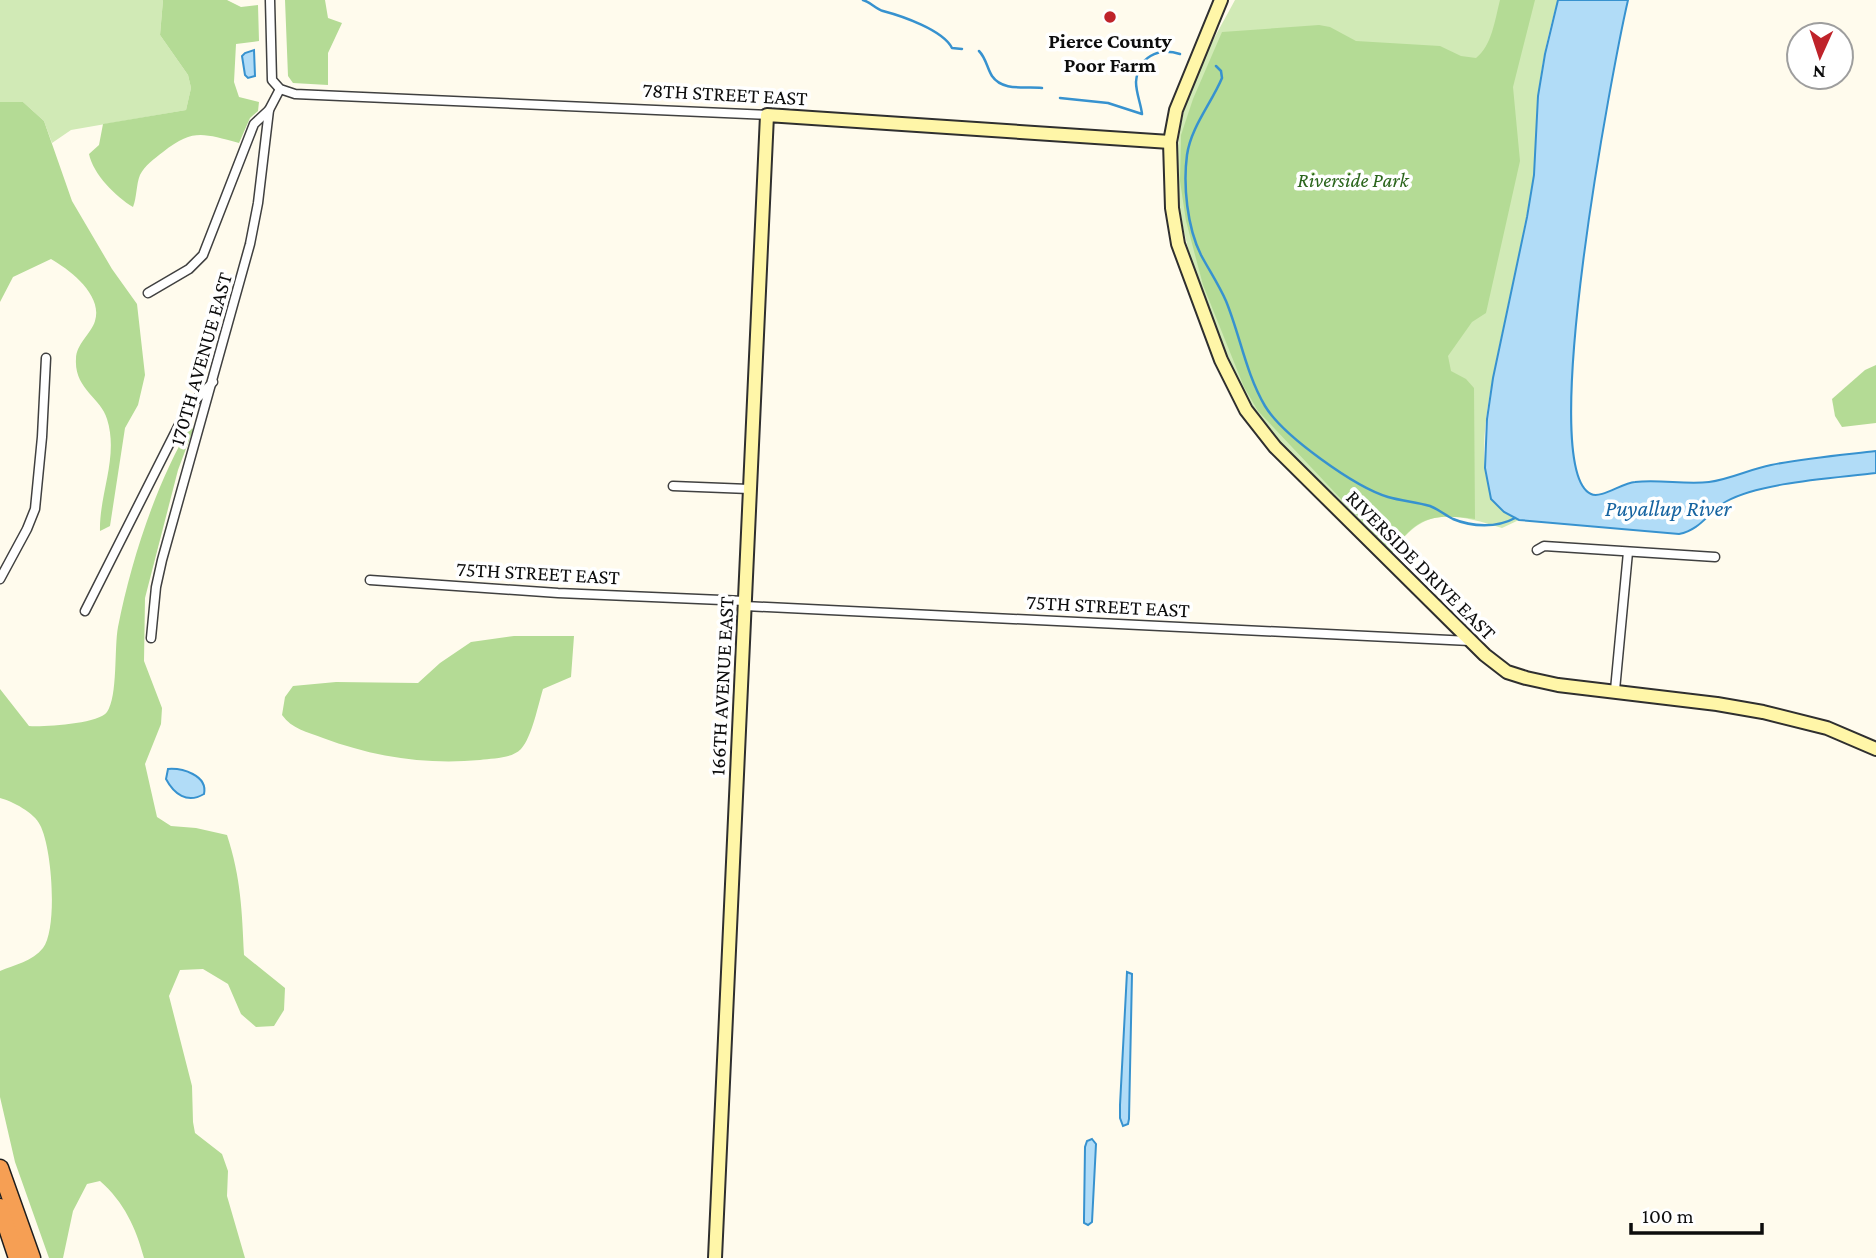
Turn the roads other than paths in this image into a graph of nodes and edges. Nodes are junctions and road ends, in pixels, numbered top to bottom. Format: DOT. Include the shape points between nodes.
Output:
graph roads {
  1 [pos="270,0"];
  2 [pos="1221,0"];
  3 [pos="280,89"];
  4 [pos="269,110"];
  5 [pos="767,115"];
  6 [pos="1170,142"];
  7 [pos="148,293"];
  8 [pos="46,358"];
  9 [pos="214,382"];
  10 [pos="673,486"];
  11 [pos="749,489"];
  12 [pos="1537,550"];
  13 [pos="1628,552"];
  14 [pos="1715,557"];
  15 [pos="0,579"];
  16 [pos="370,580"];
  17 [pos="745,603"];
  18 [pos="85,611"];
  19 [pos="151,638"];
  20 [pos="1471,641"];
  21 [pos="1615,690"];
  22 [pos="1876,750"];
  23 [pos="0,1168"];
  24 [pos="0,1207"];
  25 [pos="17,1258"];
  26 [pos="32,1258"];
  27 [pos="715,1258"];
  1 -- 3 [label="street" via="272,79"];
  2 -- 6 [label="street, RIVERSIDE DRIVE EAST" via="1183,90"];
  3 -- 4 [label="street, 170TH AVENUE EAST"];
  3 -- 5 [label="street, 78TH STREET EAST" via="295,94"];
  4 -- 7 [label="street" via="254,124 203,255 189,270"];
  4 -- 9 [label="street, 170TH AVENUE EAST" via="255,223"];
  5 -- 6 [label="street, 78TH STREET EAST"];
  5 -- 11 [label="street, 166TH AVENUE EAST"];
  6 -- 20 [label="street, RIVERSIDE DRIVE EAST" via="1171,208 1178,244 1221,360 1246,410 1275,447"];
  8 -- 15 [label="street" via="35,509"];
  9 -- 18 [label="street" via="187,409"];
  9 -- 19 [label="street, 170TH AVENUE EAST" via="162,560"];
  10 -- 11 [label="street"];
  11 -- 17 [label="street, 166TH AVENUE EAST"];
  12 -- 13 [label="street" via="1544,546"];
  13 -- 14 [label="street"];
  13 -- 21 [label="street"];
  16 -- 17 [label="street, 75TH STREET EAST"];
  17 -- 20 [label="street, 75TH STREET EAST"];
  17 -- 27 [label="street, 166TH AVENUE EAST"];
  20 -- 21 [label="street, RIVERSIDE DRIVE EAST" via="1516,676"];
  21 -- 22 [label="street, RIVERSIDE DRIVE EAST" via="1776,715 1827,728"];
  23 -- 26 [label="highway"];
  24 -- 25 [label="highway"];
}
